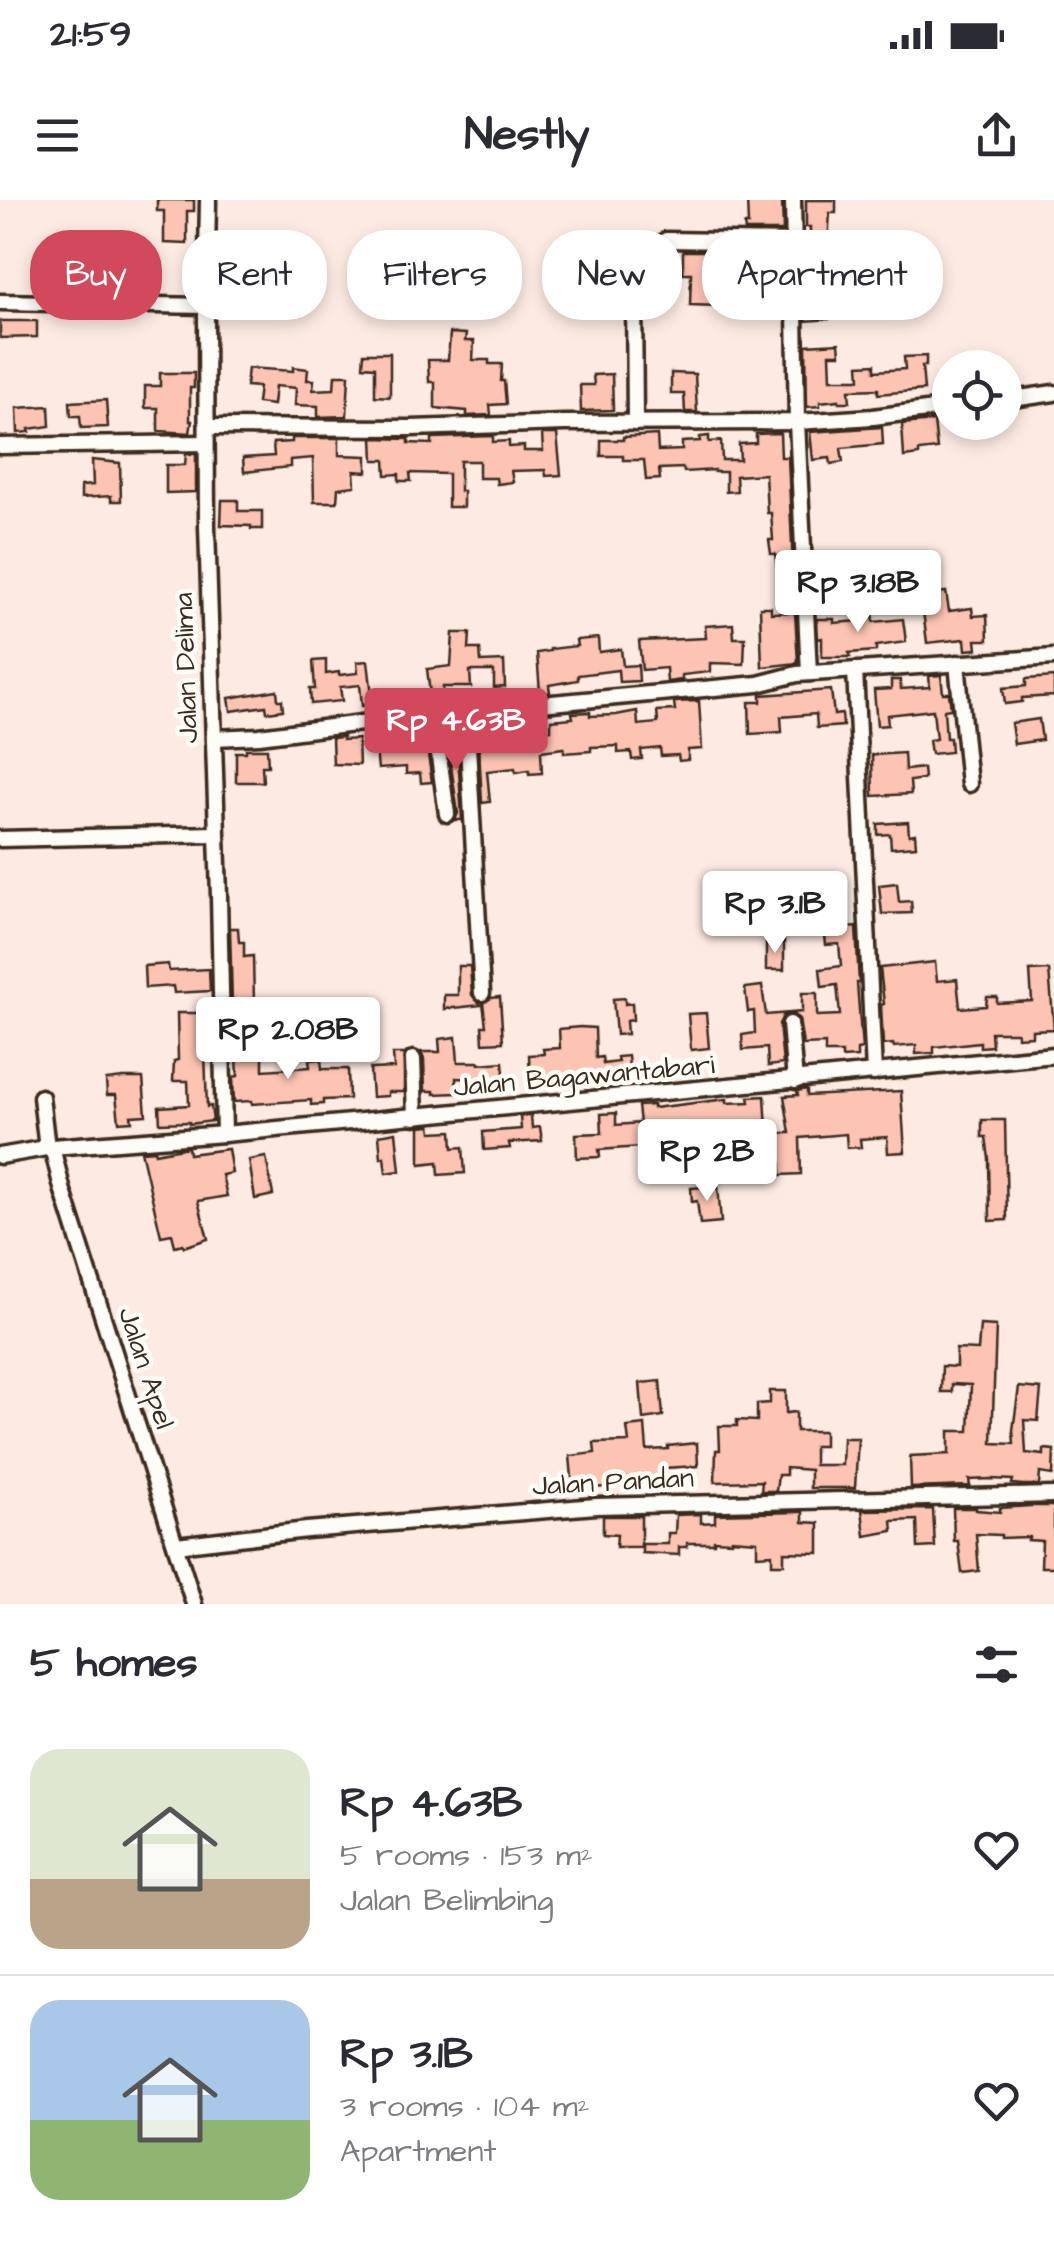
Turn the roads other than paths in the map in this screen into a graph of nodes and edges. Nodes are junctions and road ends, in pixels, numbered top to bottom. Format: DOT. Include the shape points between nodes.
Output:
graph roads {
  1 [pos="208,200"];
  2 [pos="793,200"];
  3 [pos="207,230"];
  4 [pos="794,230"];
  5 [pos="0,302"];
  6 [pos="182,306"];
  7 [pos="206,320"];
  8 [pos="634,320"];
  9 [pos="795,320"];
  10 [pos="1054,393"];
  11 [pos="1022,398"];
  12 [pos="932,409"];
  13 [pos="797,422"];
  14 [pos="635,423"];
  15 [pos="206,426"];
  16 [pos="206,443"];
  17 [pos="0,446"];
  18 [pos="1054,657"];
  19 [pos="957,663"];
  20 [pos="855,670"];
  21 [pos="810,673"];
  22 [pos="466,711"];
  23 [pos="433,714"];
  24 [pos="214,738"];
  25 [pos="969,784"];
  26 [pos="446,814"];
  27 [pos="216,834"];
  28 [pos="0,839"];
  29 [pos="482,993"];
  30 [pos="790,1024"];
  31 [pos="1054,1056"];
  32 [pos="413,1060"];
  33 [pos="874,1073"];
  34 [pos="795,1080"];
  35 [pos="40,1097"];
  36 [pos="415,1116"];
  37 [pos="224,1134"];
  38 [pos="49,1147"];
  39 [pos="0,1156"];
  40 [pos="1054,1495"];
  41 [pos="176,1545"];
  42 [pos="194,1604"];
  1 -- 3 [label="street, Jalan Delima"];
  2 -- 4 [label="street"];
  5 -- 6 [label="street"];
  7 -- 15 [label="street, Jalan Delima"];
  8 -- 14 [label="street"];
  9 -- 13 [label="street"];
  10 -- 11 [label="street"];
  12 -- 13 [label="street"];
  13 -- 14 [label="street"];
  13 -- 21 [label="street"];
  14 -- 15 [label="street"];
  15 -- 16 [label="street, Jalan Delima"];
  16 -- 17 [label="street"];
  16 -- 24 [label="street, Jalan Delima"];
  18 -- 19 [label="street"];
  19 -- 20 [label="street"];
  19 -- 25 [label="street"];
  20 -- 21 [label="street"];
  20 -- 33 [label="street"];
  21 -- 22 [label="street" via="758,684"];
  22 -- 23 [label="street"];
  22 -- 29 [label="street"];
  23 -- 24 [label="street"];
  23 -- 26 [label="street"];
  24 -- 27 [label="street, Jalan Delima"];
  27 -- 28 [label="street"];
  27 -- 37 [label="street, Jalan Delima"];
  30 -- 34 [label="street"];
  31 -- 33 [label="street, Jalan Bagawantabari"];
  32 -- 36 [label="street"];
  33 -- 34 [label="street, Jalan Bagawantabari"];
  34 -- 36 [label="street, Jalan Bagawantabari"];
  35 -- 38 [label="street, Jalan Apel"];
  36 -- 37 [label="street, Jalan Bagawantabari"];
  37 -- 38 [label="street, Jalan Bagawantabari"];
  38 -- 39 [label="street, Jalan Bagawantabari"];
  38 -- 41 [label="street, Jalan Apel"];
  40 -- 41 [label="street, Jalan Pandan" via="596,1506"];
  41 -- 42 [label="street, Jalan Apel"];
}
